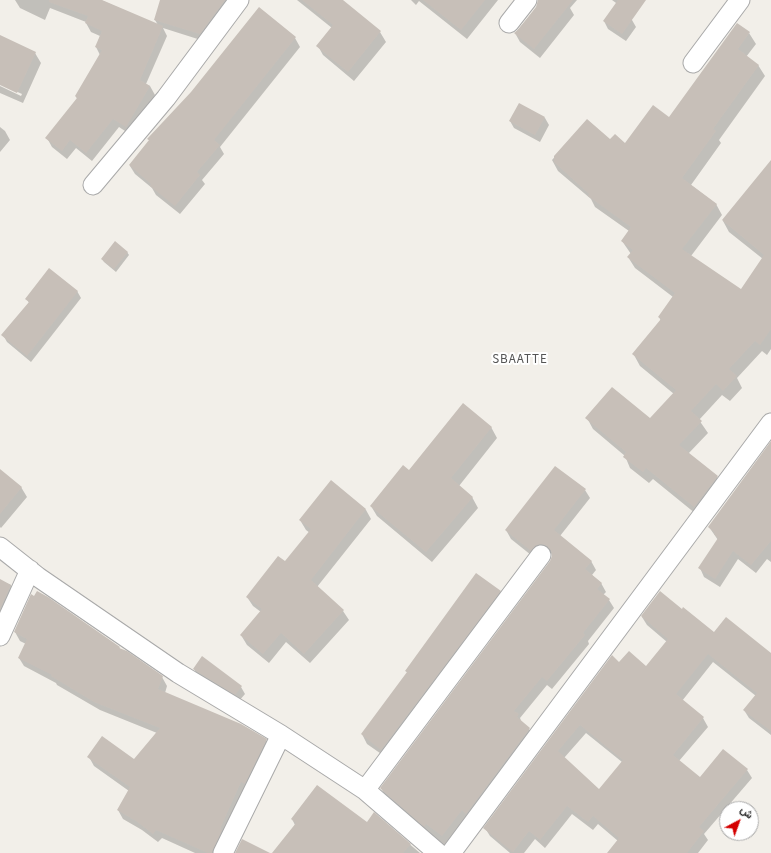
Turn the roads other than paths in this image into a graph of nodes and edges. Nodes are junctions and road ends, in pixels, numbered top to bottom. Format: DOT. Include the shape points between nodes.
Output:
graph roads {
  1 [pos="239,0"];
  2 [pos="527,0"];
  3 [pos="740,0"];
  4 [pos="509,23"];
  5 [pos="693,63"];
  6 [pos="94,185"];
  7 [pos="771,423"];
  8 [pos="0,547"];
  9 [pos="541,555"];
  10 [pos="30,570"];
  11 [pos="0,636"];
  12 [pos="281,735"];
  13 [pos="365,790"];
  14 [pos="223,853"];
  15 [pos="438,853"];
  16 [pos="451,853"];
  1 -- 6 [label="street" via="166,98"];
  2 -- 4 [label="street"];
  3 -- 5 [label="street"];
  7 -- 16 [label="street"];
  8 -- 10 [label="street"];
  9 -- 13 [label="street"];
  10 -- 11 [label="street"];
  10 -- 12 [label="street" via="178,673"];
  12 -- 13 [label="street"];
  12 -- 14 [label="street"];
  13 -- 15 [label="street"];
}
